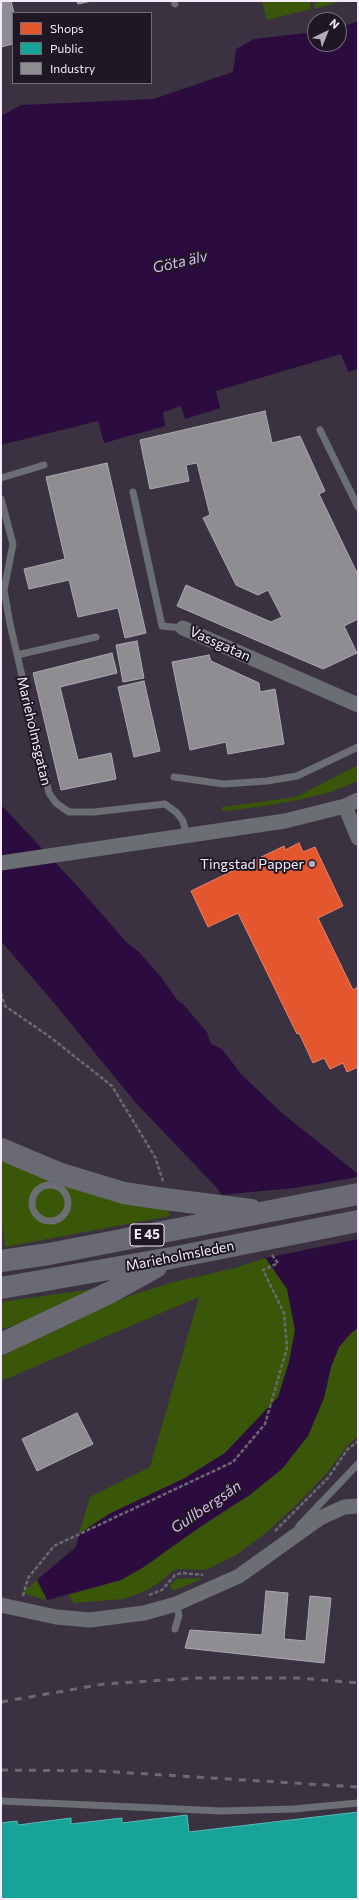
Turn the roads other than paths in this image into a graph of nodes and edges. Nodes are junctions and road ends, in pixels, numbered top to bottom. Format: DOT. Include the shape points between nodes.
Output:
graph roads {
  1 [pos="320,430"];
  2 [pos="44,465"];
  3 [pos="1,478"];
  4 [pos="133,492"];
  5 [pos="1,499"];
  6 [pos="358,507"];
  7 [pos="183,628"];
  8 [pos="96,637"];
  9 [pos="17,655"];
  10 [pos="358,705"];
  11 [pos="358,747"];
  12 [pos="174,777"];
  13 [pos="351,803"];
  14 [pos="187,836"];
  15 [pos="358,838"];
  16 [pos="1,863"];
  17 [pos="1,1148"];
  18 [pos="56,1179"];
  19 [pos="358,1194"];
  20 [pos="233,1212"];
  21 [pos="358,1221"];
  22 [pos="171,1258"];
  23 [pos="1,1261"];
  24 [pos="1,1288"];
  25 [pos="1,1344"];
  26 [pos="358,1464"];
  27 [pos="358,1506"];
  28 [pos="278,1549"];
  29 [pos="176,1604"];
  30 [pos="1,1605"];
  31 [pos="175,1629"];
  32 [pos="1,1801"];
  33 [pos="358,1803"];
  1 -- 6 [label="lane"];
  2 -- 3 [label="lane"];
  4 -- 7 [label="lane, Vassgatan" via="162,626"];
  5 -- 9 [label="lane, Marieholmsgatan" via="13,544 4,590"];
  7 -- 10 [label="street, Vassgatan"];
  8 -- 9 [label="lane"];
  9 -- 14 [label="lane, Marieholmsgatan" via="49,793 56,803 69,812 94,812 165,804 177,812 183,821"];
  11 -- 12 [label="lane" via="297,776 267,781 224,784"];
  13 -- 14 [label="street" via="285,821"];
  13 -- 15 [label="street"];
  14 -- 16 [label="street"];
  17 -- 18 [label="highway"];
  18 -- 18 [label="lane" via="41,1186 33,1196 32,1209 40,1219 46,1221 59,1219 68,1210 69,1203 65,1191"];
  18 -- 20 [label="highway"];
  19 -- 20 [label="highway" via="266,1212"];
  20 -- 23 [label="highway, Marieholmsleden / E 45"];
  21 -- 22 [label="highway, Marieholmsleden / E 45" via="262,1246"];
  22 -- 24 [label="highway, Marieholmsleden / E 45"];
  22 -- 25 [label="highway" via="111,1292"];
  26 -- 28 [label="lane"];
  27 -- 28 [label="street" via="344,1507 320,1518"];
  28 -- 29 [label="street" via="239,1576"];
  29 -- 30 [label="street" via="144,1613 90,1620 56,1617"];
  29 -- 31 [label="lane" via="179,1615"];
  32 -- 33 [label="lane" via="222,1811 294,1809"];
}
